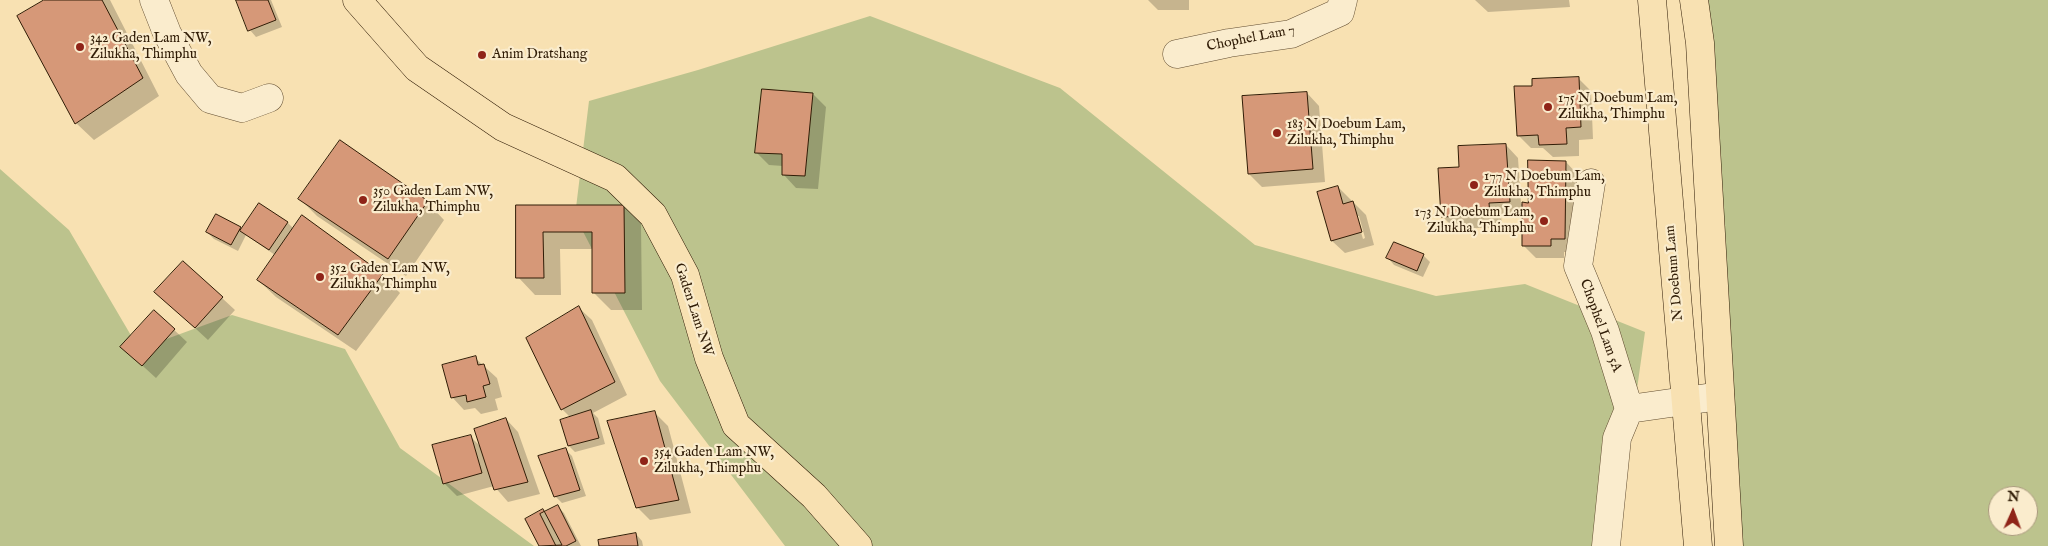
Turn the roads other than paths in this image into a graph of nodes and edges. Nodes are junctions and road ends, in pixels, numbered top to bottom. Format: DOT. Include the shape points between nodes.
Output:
graph roads {
  1 [pos="154,0"];
  2 [pos="358,0"];
  3 [pos="1343,0"];
  4 [pos="1652,0"];
  5 [pos="1694,0"];
  6 [pos="1177,54"];
  7 [pos="269,98"];
  8 [pos="1591,184"];
  9 [pos="1720,396"];
  10 [pos="1686,400"];
  11 [pos="1629,409"];
  12 [pos="858,546"];
  13 [pos="1606,546"];
  14 [pos="1698,546"];
  15 [pos="1729,546"];
  1 -- 7 [label="street" via="189,74 210,99 242,108"];
  2 -- 12 [label="main road, Gaden Lam NW" via="417,68 503,128 615,178 653,215 685,275 709,358 736,425 814,496"];
  3 -- 6 [label="street, Chophel Lam 7" via="1340,12 1291,34"];
  4 -- 10 [label="main road, N Doebum Lam"];
  5 -- 9 [label="main road" via="1700,43"];
  8 -- 11 [label="street, Chophel Lam 5A" via="1578,266 1605,331"];
  9 -- 10 [label="street"];
  9 -- 15 [label="main road"];
  10 -- 11 [label="street"];
  10 -- 14 [label="main road, N Doebum Lam"];
  11 -- 13 [label="street" via="1617,438"];
}
